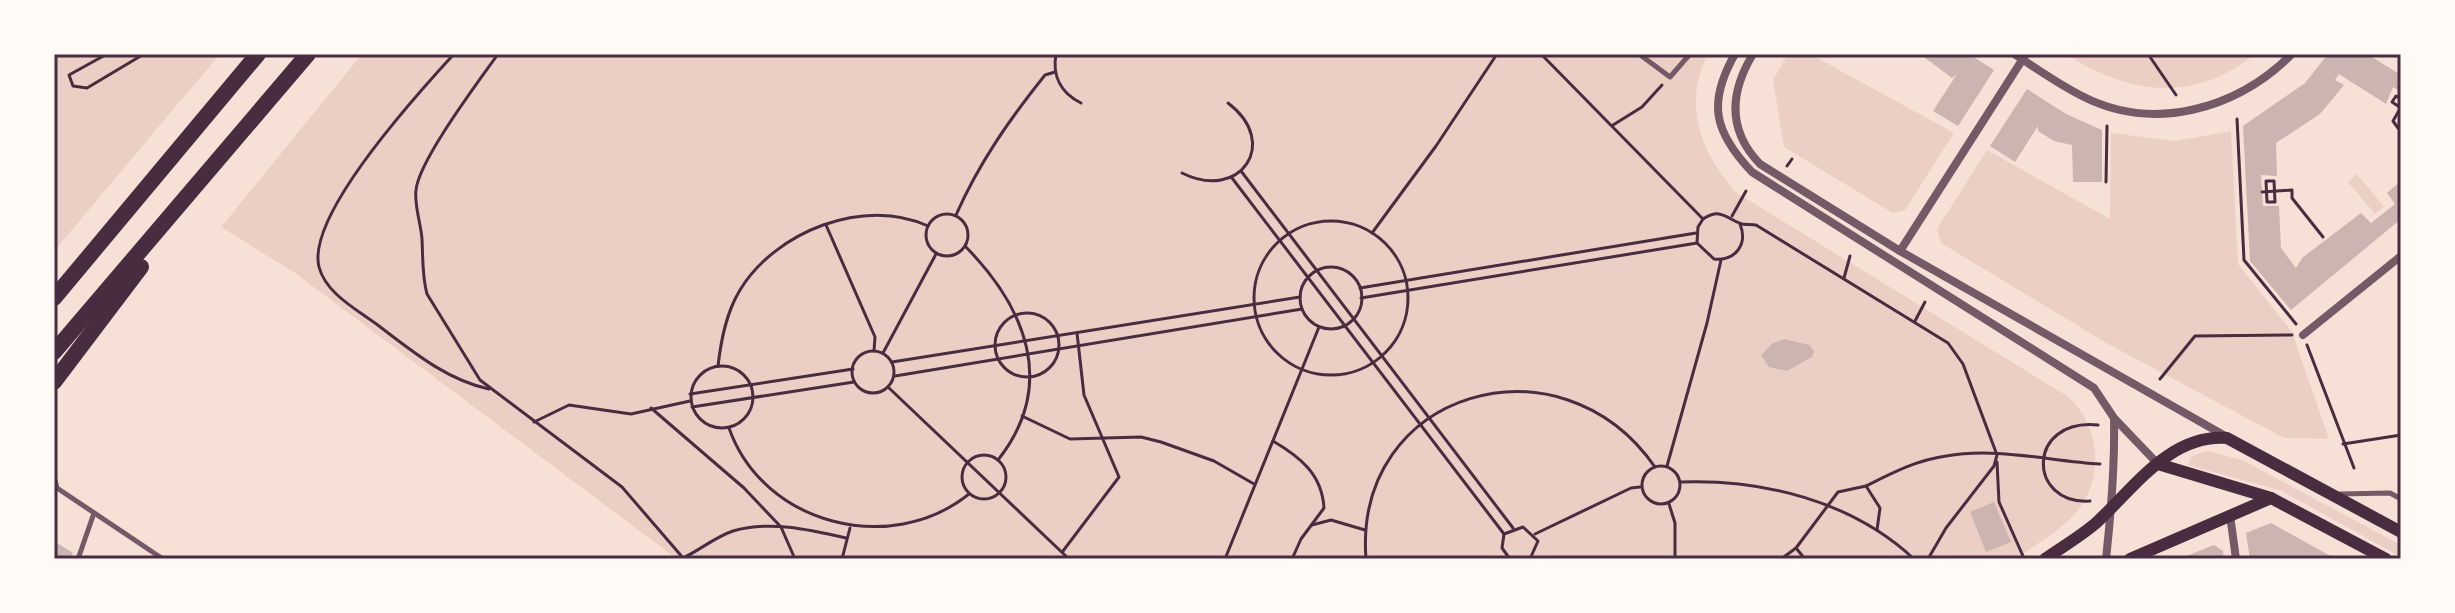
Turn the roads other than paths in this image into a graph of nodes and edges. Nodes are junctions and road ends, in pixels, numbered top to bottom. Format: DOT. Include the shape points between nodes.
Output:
graph roads {
  1 [pos="258,54"];
  2 [pos="308,54"];
  3 [pos="1639,54"];
  4 [pos="1690,54"];
  5 [pos="1735,54"];
  6 [pos="1753,54"];
  7 [pos="2014,54"];
  8 [pos="2292,54"];
  9 [pos="2024,57"];
  10 [pos="233,144"];
  11 [pos="1900,251"];
  12 [pos="2401,256"];
  13 [pos="54,298"];
  14 [pos="2303,335"];
  15 [pos="54,352"];
  16 [pos="54,382"];
  17 [pos="2114,418"];
  18 [pos="2227,438"];
  19 [pos="2158,464"];
  20 [pos="54,476"];
  21 [pos="55,488"];
  22 [pos="2335,495"];
  23 [pos="2271,498"];
  24 [pos="2401,499"];
  25 [pos="2109,510"];
  26 [pos="94,513"];
  27 [pos="2229,514"];
  28 [pos="2401,532"];
  29 [pos="78,559"];
  30 [pos="163,559"];
  31 [pos="2045,559"];
  32 [pos="2106,559"];
  33 [pos="2130,559"];
  34 [pos="2236,559"];
  35 [pos="2386,559"];
  1 -- 13 [label="highway"];
  2 -- 10 [label="highway"];
  3 -- 4 [label="lane" via="1670,77"];
  5 -- 17 [label="street" via="1718,93 1716,112 1732,152 1752,172 2094,388"];
  6 -- 11 [label="street" via="1738,78 1735,97 1745,148 1780,177"];
  7 -- 9 [label="street"];
  8 -- 9 [label="street" via="2246,90 2219,103 2154,115 2084,97"];
  9 -- 11 [label="street"];
  10 -- 15 [label="highway"];
  10 -- 16 [label="highway"];
  11 -- 18 [label="street"];
  12 -- 14 [label="street"];
  17 -- 19 [label="street"];
  17 -- 25 [label="street"];
  18 -- 19 [label="main road" via="2193,440"];
  18 -- 22 [label="main road"];
  19 -- 23 [label="main road"];
  19 -- 25 [label="main road"];
  20 -- 21 [label="lane"];
  21 -- 26 [label="lane"];
  22 -- 24 [label="lane" via="2390,493"];
  22 -- 28 [label="main road"];
  23 -- 27 [label="main road"];
  23 -- 35 [label="main road"];
  25 -- 31 [label="main road"];
  25 -- 32 [label="street"];
  26 -- 29 [label="lane"];
  26 -- 30 [label="lane"];
  27 -- 33 [label="main road"];
  27 -- 34 [label="street"];
}
